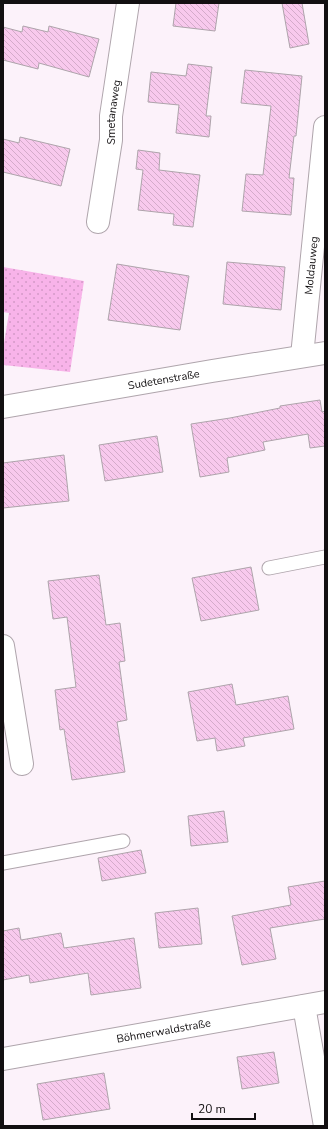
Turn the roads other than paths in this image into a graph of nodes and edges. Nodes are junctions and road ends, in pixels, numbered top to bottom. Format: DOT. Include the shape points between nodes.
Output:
graph roads {
  1 [pos="128,3"];
  2 [pos="325,127"];
  3 [pos="98,222"];
  4 [pos="325,353"];
  5 [pos="302,356"];
  6 [pos="3,407"];
  7 [pos="325,557"];
  8 [pos="269,568"];
  9 [pos="3,646"];
  10 [pos="22,764"];
  11 [pos="123,841"];
  12 [pos="3,863"];
  13 [pos="325,1002"];
  14 [pos="304,1006"];
  15 [pos="3,1059"];
  16 [pos="325,1126"];
  1 -- 3 [label="street, Smetanaweg"];
  2 -- 5 [label="street, Moldauweg"];
  4 -- 5 [label="street, Sudetenstraße"];
  5 -- 6 [label="street, Sudetenstraße"];
  7 -- 8 [label="lane"];
  9 -- 10 [label="street"];
  11 -- 12 [label="lane"];
  13 -- 14 [label="street, Böhmerwaldstraße"];
  14 -- 15 [label="street, Böhmerwaldstraße"];
  14 -- 16 [label="street"];
}
